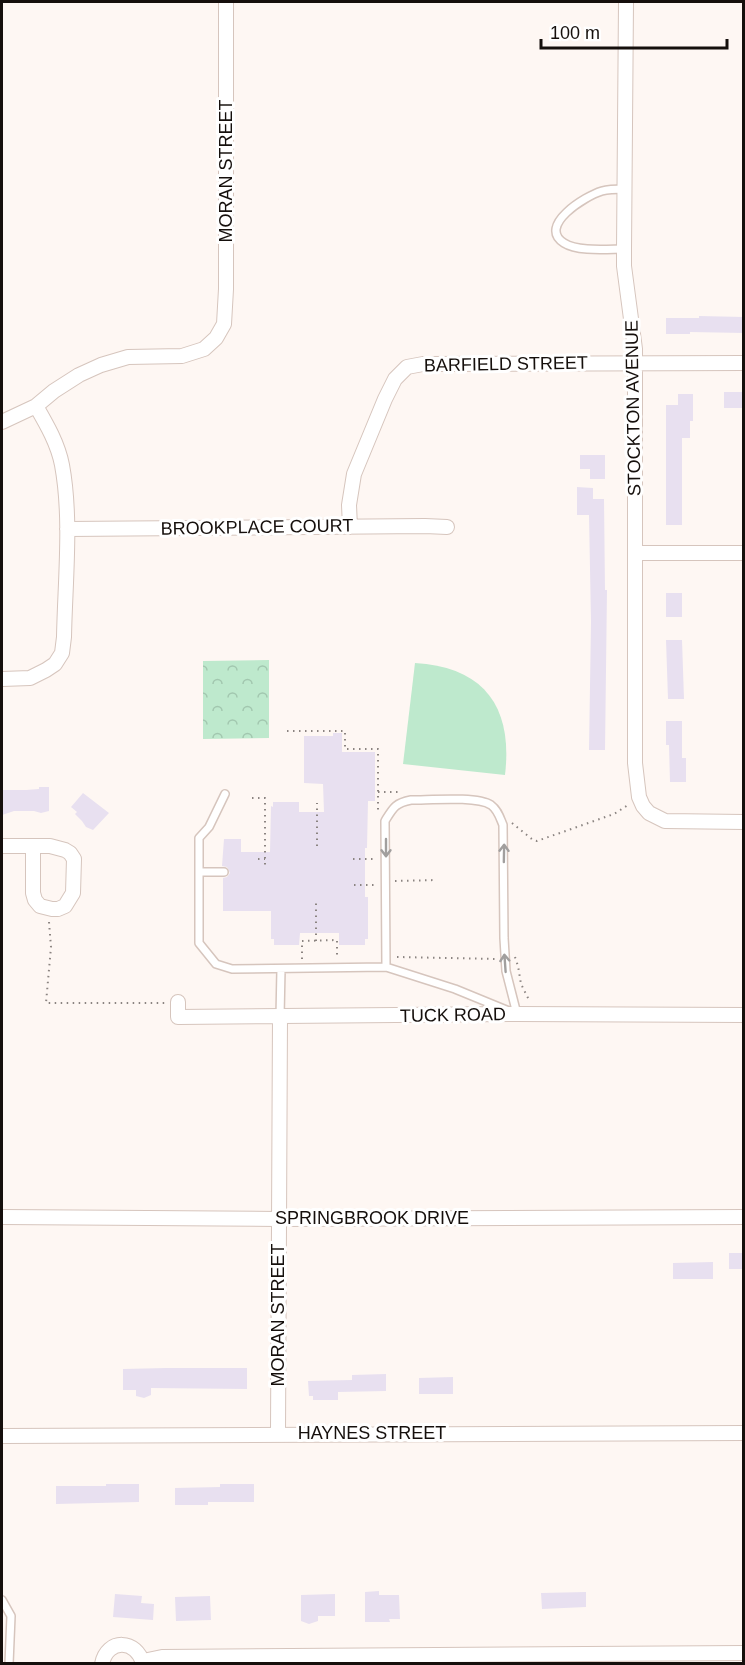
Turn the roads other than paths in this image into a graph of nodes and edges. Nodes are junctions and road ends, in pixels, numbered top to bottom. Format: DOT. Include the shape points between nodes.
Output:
graph roads {
  1 [pos="226,2"];
  2 [pos="626,2"];
  3 [pos="625,189"];
  4 [pos="624,249"];
  5 [pos="635,363"];
  6 [pos="744,363"];
  7 [pos="36,406"];
  8 [pos="2,422"];
  9 [pos="350,526"];
  10 [pos="447,527"];
  11 [pos="66,529"];
  12 [pos="636,553"];
  13 [pos="744,553"];
  14 [pos="2,679"];
  15 [pos="225,794"];
  16 [pos="744,822"];
  17 [pos="2,846"];
  18 [pos="33,846"];
  19 [pos="199,872"];
  20 [pos="224,872"];
  21 [pos="386,967"];
  22 [pos="281,969"];
  23 [pos="178,1003"];
  24 [pos="517,1014"];
  25 [pos="744,1015"];
  26 [pos="280,1017"];
  27 [pos="2,1217"];
  28 [pos="744,1217"];
  29 [pos="279,1219"];
  30 [pos="744,1433"];
  31 [pos="278,1434"];
  32 [pos="2,1436"];
  33 [pos="2,1600"];
  34 [pos="744,1653"];
  35 [pos="143,1662"];
  36 [pos="9,1664"];
  37 [pos="102,1664"];
  1 -- 7 [label="street, MORAN STREET" via="224,324 204,349 182,356 128,357 101,365 70,380"];
  2 -- 3 [label="street, STOCKTON AVENUE"];
  3 -- 4 [label="street, STOCKTON AVENUE"];
  3 -- 4 [label="lane" via="608,189 589,196 556,226 558,238 575,248"];
  4 -- 5 [label="street, STOCKTON AVENUE"];
  5 -- 6 [label="street, BARFIELD STREET"];
  5 -- 9 [label="street, BARFIELD STREET" via="423,364 407,368 395,379 354,474"];
  5 -- 12 [label="street, STOCKTON AVENUE"];
  7 -- 8 [label="street"];
  7 -- 11 [label="street" via="52,434 62,464"];
  9 -- 10 [label="street, BROOKPLACE COURT"];
  9 -- 11 [label="street, BROOKPLACE COURT"];
  11 -- 14 [label="street" via="62,653 55,664 30,678"];
  12 -- 13 [label="street"];
  12 -- 16 [label="street, STOCKTON AVENUE" via="635,763 639,797 649,813 665,821"];
  15 -- 19 [label="lane" via="209,827 199,838"];
  17 -- 18 [label="street"];
  18 -- 18 [label="street" via="35,900 47,908 65,906 74,893 74,859 58,847"];
  19 -- 20 [label="lane"];
  19 -- 22 [label="lane" via="199,943 206,953 216,964 232,969"];
  21 -- 22 [label="lane"];
  21 -- 24 [label="lane"];
  24 -- 21 [label="lane, one-way" via="505,959 503,825 497,810 485,802 411,800 393,808 386,821"];
  22 -- 26 [label="lane"];
  23 -- 26 [label="street, TUCK ROAD" via="178,1017"];
  24 -- 25 [label="street, TUCK ROAD"];
  24 -- 26 [label="street, TUCK ROAD"];
  26 -- 29 [label="street, MORAN STREET"];
  27 -- 29 [label="street, SPRINGBROOK DRIVE"];
  28 -- 29 [label="street, SPRINGBROOK DRIVE"];
  29 -- 31 [label="street, MORAN STREET"];
  30 -- 31 [label="street, HAYNES STREET"];
  31 -- 32 [label="street, HAYNES STREET"];
  33 -- 36 [label="lane" via="11,1616"];
  34 -- 35 [label="street" via="162,1657"];
  35 -- 37 [label="street" via="136,1649 123,1644 109,1649"];
}
